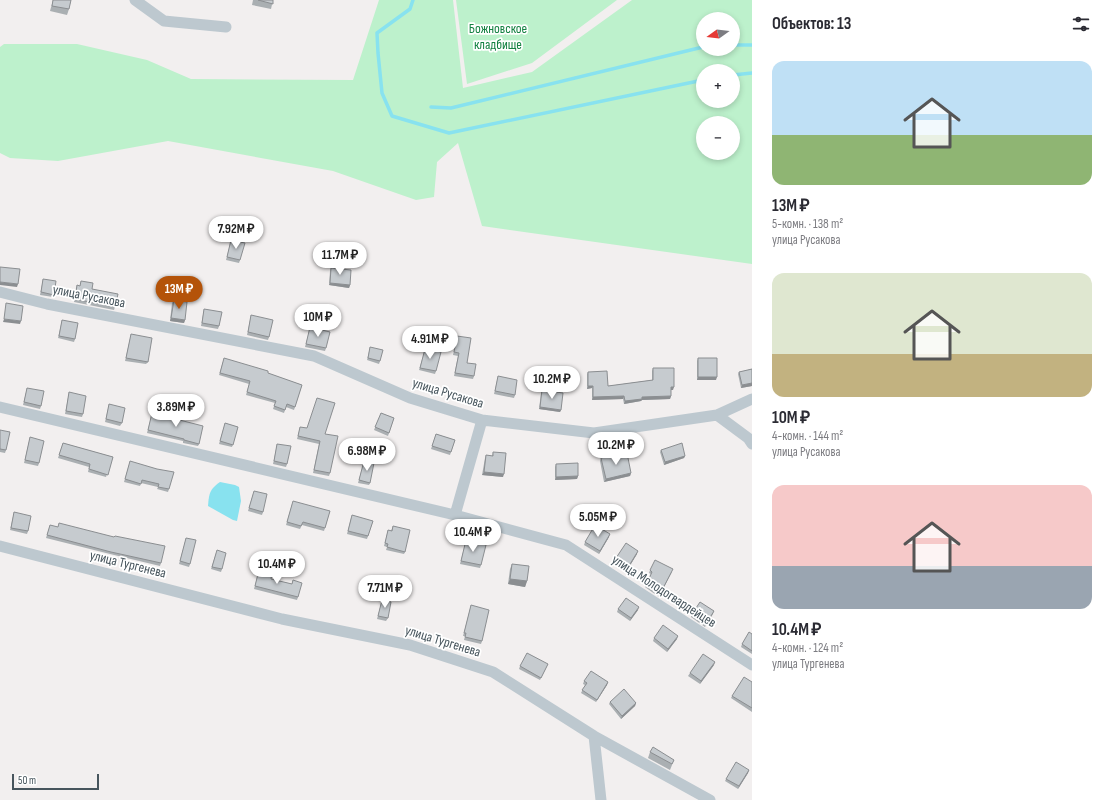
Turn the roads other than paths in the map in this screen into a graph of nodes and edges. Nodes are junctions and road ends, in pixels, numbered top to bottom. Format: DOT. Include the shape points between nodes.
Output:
graph roads {
  1 [pos="135,0"];
  2 [pos="226,27"];
  3 [pos="0,292"];
  4 [pos="752,399"];
  5 [pos="0,408"];
  6 [pos="717,415"];
  7 [pos="482,420"];
  8 [pos="752,444"];
  9 [pos="456,515"];
  10 [pos="0,546"];
  11 [pos="752,665"];
  12 [pos="594,736"];
  13 [pos="602,800"];
  14 [pos="710,800"];
  1 -- 2 [label="street" via="164,21"];
  3 -- 7 [label="street, улица Русакова" via="47,304 314,356 410,398"];
  4 -- 6 [label="street, улица Русакова"];
  5 -- 9 [label="street, улица Молодогвардейцев"];
  6 -- 7 [label="street, улица Русакова" via="594,433"];
  6 -- 8 [label="street" via="748,438"];
  7 -- 9 [label="street"];
  9 -- 11 [label="street, улица Молодогвардейцев" via="566,545"];
  10 -- 12 [label="street, улица Тургенева" via="282,619 410,645 493,672"];
  12 -- 13 [label="street"];
  12 -- 14 [label="street, улица Тургенева"];
}
